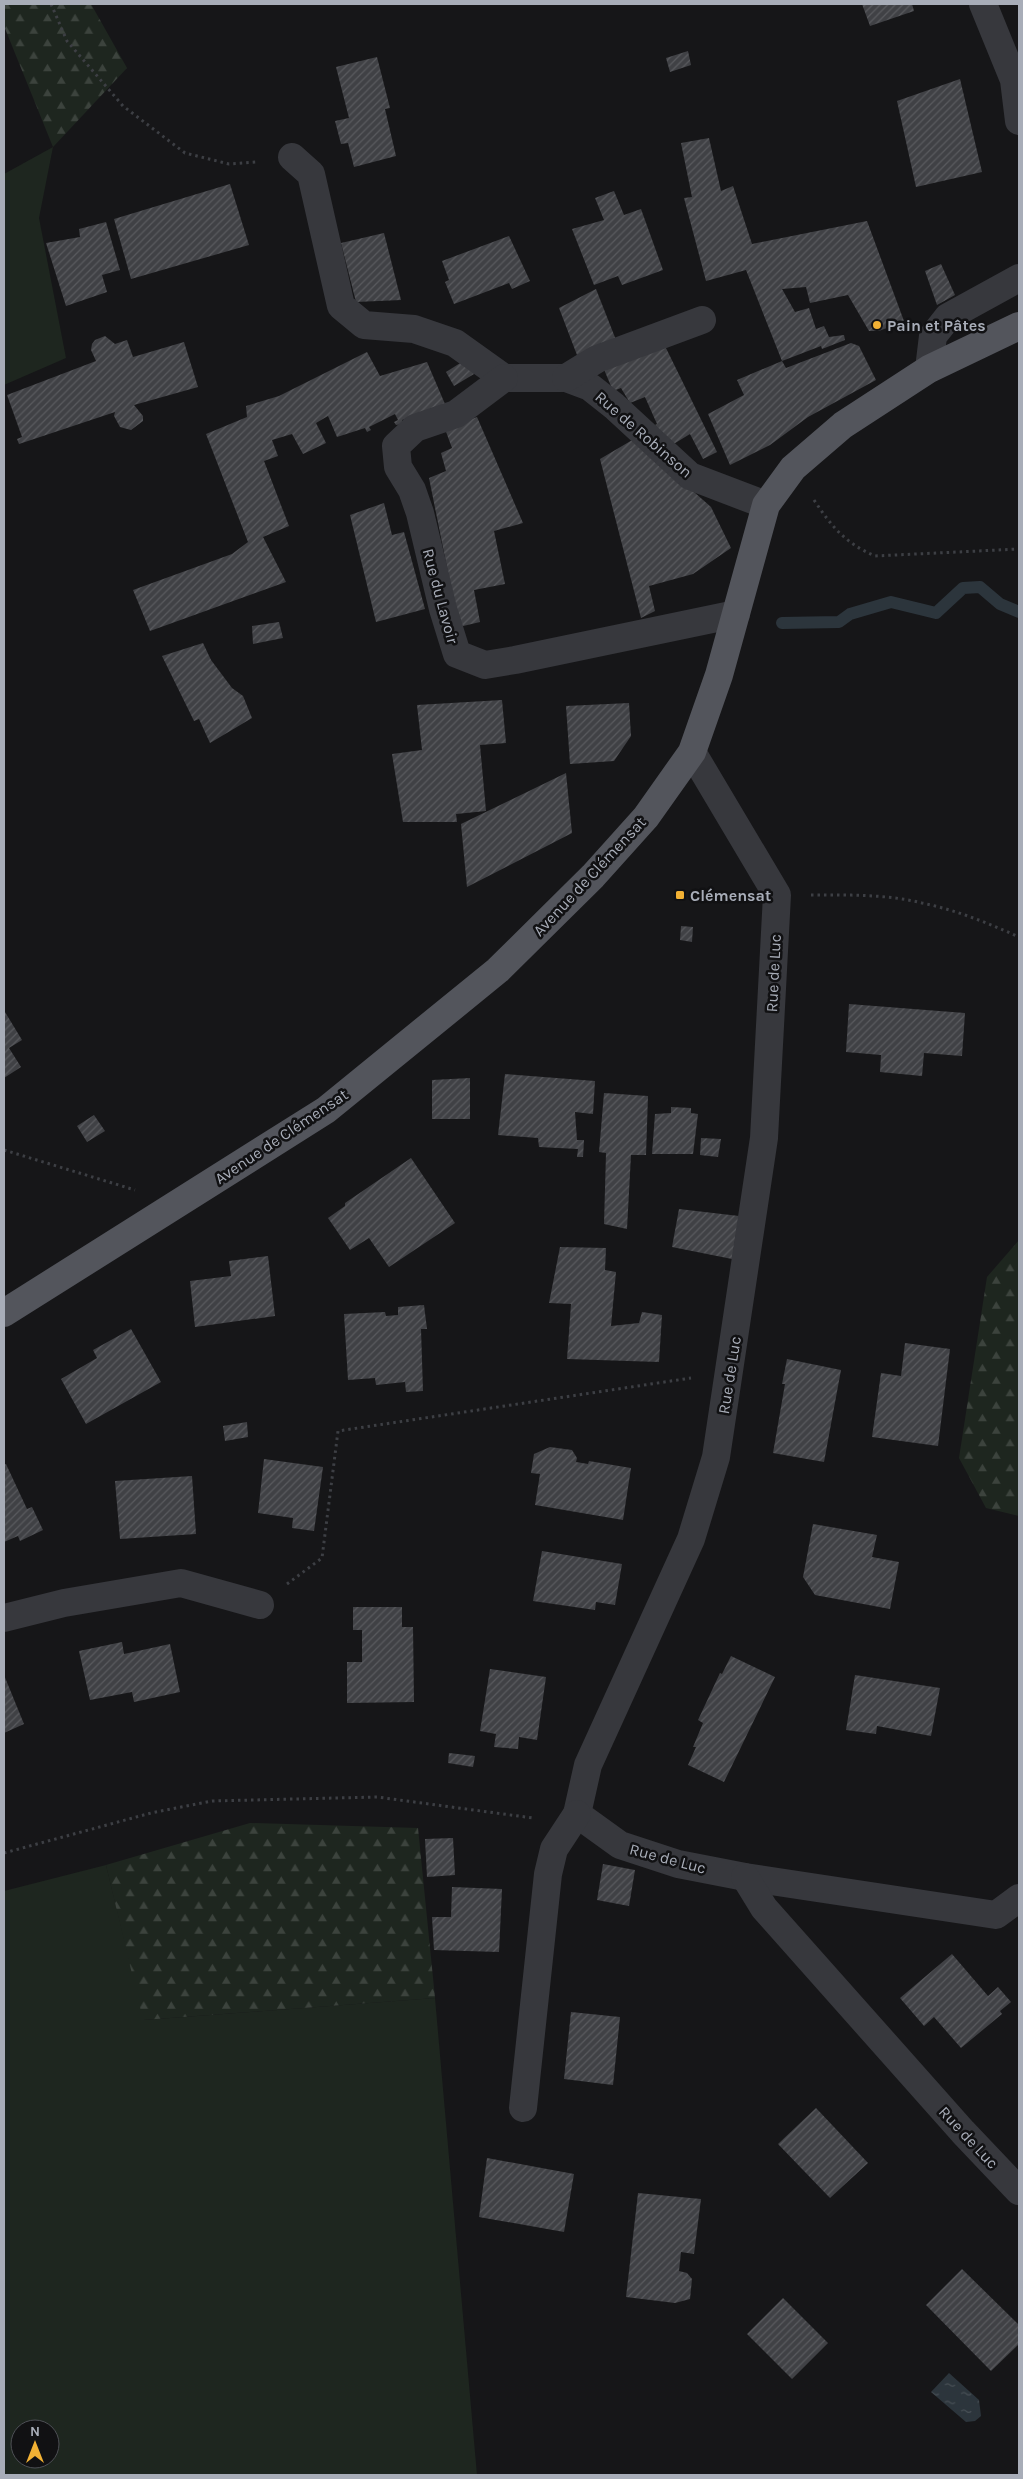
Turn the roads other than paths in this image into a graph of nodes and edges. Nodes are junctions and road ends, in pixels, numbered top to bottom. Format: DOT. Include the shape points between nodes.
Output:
graph roads {
  1 [pos="983,4"];
  2 [pos="1019,121"];
  3 [pos="292,157"];
  4 [pos="1019,278"];
  5 [pos="702,320"];
  6 [pos="1019,326"];
  7 [pos="929,369"];
  8 [pos="504,378"];
  9 [pos="566,378"];
  10 [pos="766,506"];
  11 [pos="736,614"];
  12 [pos="692,752"];
  13 [pos="4,1313"];
  14 [pos="260,1605"];
  15 [pos="4,1618"];
  16 [pos="577,1814"];
  17 [pos="745,1877"];
  18 [pos="1019,1898"];
  19 [pos="523,2108"];
  20 [pos="1019,2191"];
  1 -- 2 [label="street" via="1014,80"];
  3 -- 8 [label="street" via="311,174 341,306 364,325 414,329 455,343"];
  4 -- 7 [label="street" via="948,317 933,336"];
  5 -- 9 [label="street" via="597,359"];
  6 -- 7 [label="main road, Avenue de Clémensat"];
  7 -- 10 [label="main road, Avenue de Clémensat" via="843,425 793,468"];
  8 -- 9 [label="street, Rue de Robinson"];
  8 -- 11 [label="street, Rue du Lavoir" via="456,414 415,428 396,446 398,467 412,490 420,513 457,654 485,664 515,660"];
  9 -- 10 [label="street, Rue de Robinson" via="590,387 690,476"];
  10 -- 11 [label="main road, Avenue de Clémensat"];
  11 -- 12 [label="main road, Avenue de Clémensat"];
  12 -- 13 [label="main road, Avenue de Clémensat" via="646,817 498,970 326,1110"];
  12 -- 16 [label="street, Rue de Luc" via="777,895 764,1138 716,1457 692,1539 588,1765"];
  14 -- 15 [label="street" via="181,1583 64,1603"];
  16 -- 17 [label="street, Rue de Luc" via="620,1845 678,1864"];
  16 -- 19 [label="street" via="554,1849 548,1874"];
  17 -- 18 [label="street, Rue de Luc" via="996,1915"];
  17 -- 20 [label="street, Rue de Luc" via="764,1908"];
}
